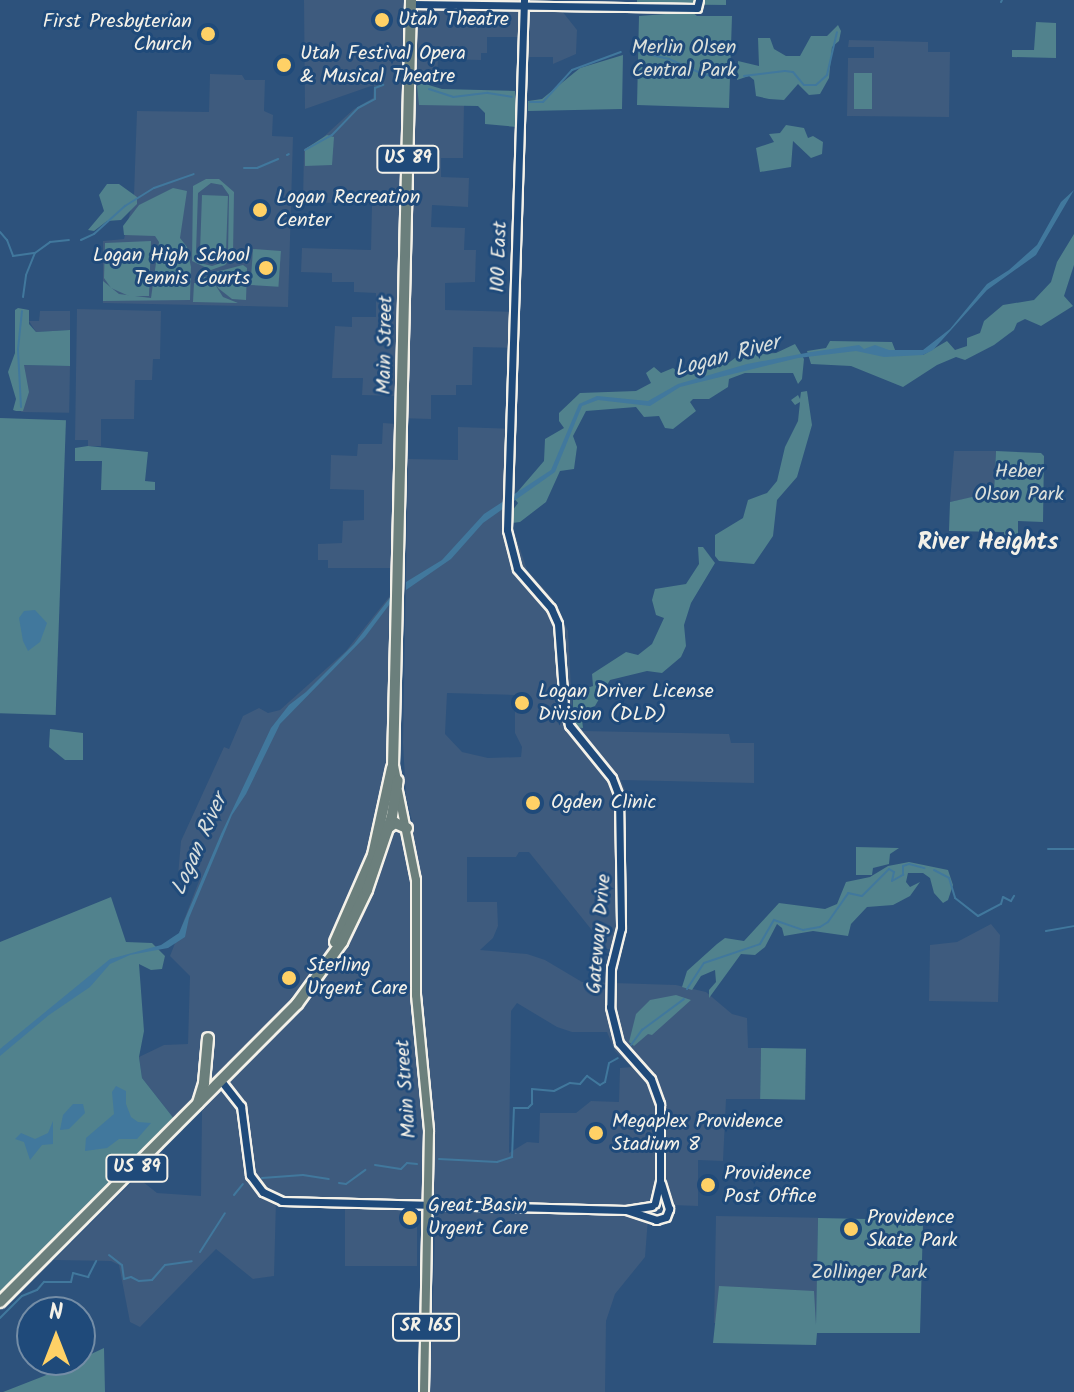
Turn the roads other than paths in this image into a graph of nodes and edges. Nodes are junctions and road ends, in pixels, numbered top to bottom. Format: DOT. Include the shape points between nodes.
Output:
graph roads {
  1 [pos="411,2"];
  2 [pos="524,3"];
  3 [pos="698,4"];
  4 [pos="507,516"];
  5 [pos="397,690"];
  6 [pos="393,766"];
  7 [pos="397,786"];
  8 [pos="388,828"];
  9 [pos="407,828"];
  10 [pos="334,949"];
  11 [pos="208,1038"];
  12 [pos="222,1082"];
  13 [pos="196,1108"];
  14 [pos="660,1181"];
  15 [pos="665,1203"];
  16 [pos="654,1204"];
  17 [pos="429,1205"];
  18 [pos="626,1210"];
  19 [pos="652,1216"];
  20 [pos="0,1302"];
  21 [pos="424,1392"];
  1 -- 2 [label="main road"];
  1 -- 5 [label="highway, Main Street / US 89"];
  2 -- 3 [label="main road"];
  2 -- 4 [label="main road, 100 East"];
  4 -- 14 [label="main road, Gateway Drive" via="517,569 558,624 569,725 612,778 619,796 621,928 611,968 610,1007 619,1043 651,1079 660,1104"];
  5 -- 6 [label="highway, Main Street / US 89"];
  5 -- 7 [label="highway, Main Street / US 89"];
  6 -- 7 [label="highway, Main Street / US 89"];
  6 -- 10 [label="highway, US 89" via="373,855"];
  7 -- 8 [label="highway, US 89"];
  7 -- 9 [label="main road, Main Street / SR 165"];
  8 -- 9 [label="highway" via="395,823"];
  8 -- 10 [label="highway, US 89" via="367,890"];
  9 -- 17 [label="main road, Main Street / SR 165" via="416,880 416,995 427,1081"];
  10 -- 12 [label="highway, US 89" via="297,1004"];
  11 -- 13 [label="highway"];
  12 -- 13 [label="highway, US 89"];
  12 -- 17 [label="main road" via="241,1106 246,1166 271,1198"];
  13 -- 20 [label="highway, US 89"];
  14 -- 15 [label="main road, Gateway Drive"];
  14 -- 16 [label="main road, Gateway Drive"];
  15 -- 16 [label="main road"];
  15 -- 19 [label="main road" via="666,1217"];
  16 -- 18 [label="main road"];
  16 -- 19 [label="main road"];
  17 -- 18 [label="main road"];
  17 -- 21 [label="main road, Main Street / SR 165"];
  18 -- 19 [label="main road"];
}
